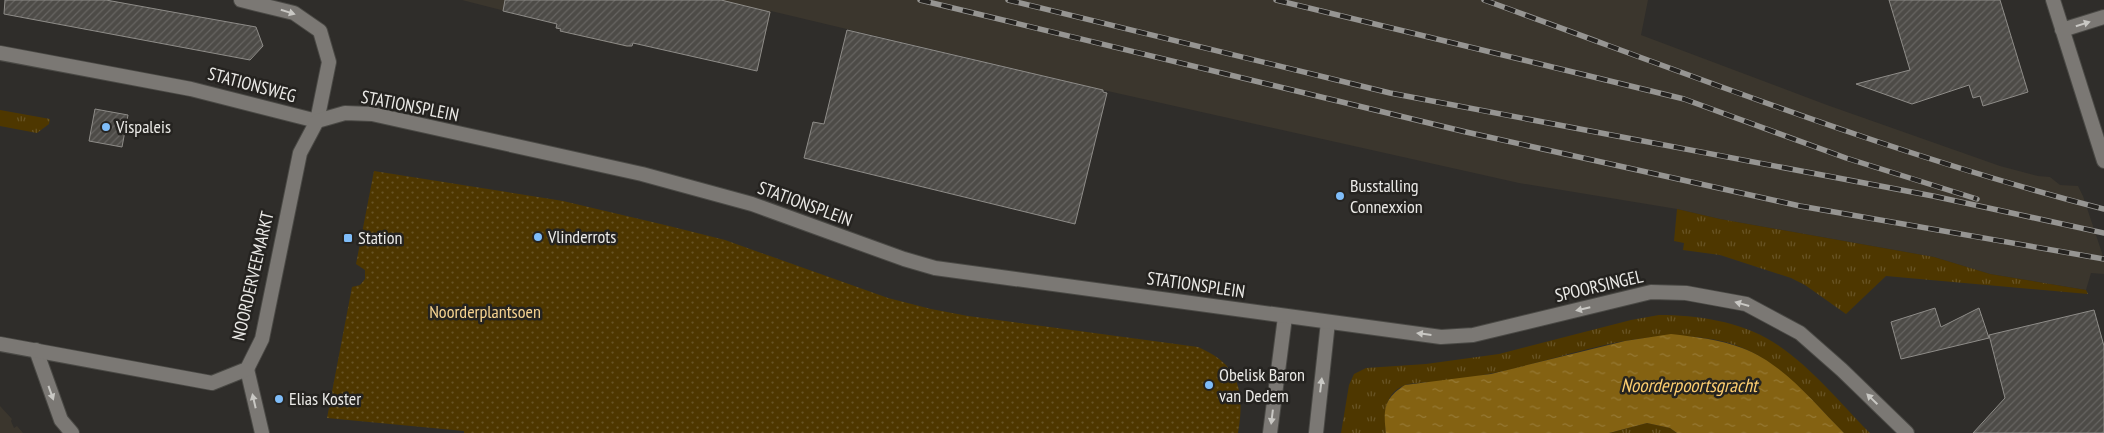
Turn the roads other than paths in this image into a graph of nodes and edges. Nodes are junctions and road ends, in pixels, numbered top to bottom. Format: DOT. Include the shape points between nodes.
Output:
graph roads {
  1 [pos="241,0"];
  2 [pos="2054,0"];
  3 [pos="2104,17"];
  4 [pos="2062,30"];
  5 [pos="0,53"];
  6 [pos="317,121"];
  7 [pos="2104,160"];
  8 [pos="1285,317"];
  9 [pos="1328,322"];
  10 [pos="0,344"];
  11 [pos="36,350"];
  12 [pos="247,369"];
  13 [pos="72,433"];
  14 [pos="262,433"];
  15 [pos="1270,433"];
  16 [pos="1316,433"];
  17 [pos="1907,433"];
  1 -- 6 [label="street, STATIONSWEG, one-way" via="294,13 320,31 329,62"];
  2 -- 4 [label="street"];
  4 -- 3 [label="street, one-way"];
  4 -- 7 [label="street"];
  5 -- 6 [label="street, STATIONSWEG" via="191,89"];
  6 -- 8 [label="street, STATIONSPLEIN" via="345,113 372,114 642,174 752,204 934,268"];
  6 -- 12 [label="street, NOORDERVEEMARKT" via="300,153 262,339"];
  8 -- 9 [label="street, SPOORSINGEL"];
  8 -- 15 [label="street, one-way"];
  16 -- 9 [label="street, one-way"];
  17 -- 9 [label="street, SPOORSINGEL, one-way" via="1800,333 1746,304 1686,293 1651,292 1473,335 1441,337"];
  10 -- 11 [label="street"];
  11 -- 12 [label="street" via="212,384"];
  11 -- 13 [label="street, one-way" via="61,420"];
  14 -- 12 [label="street, one-way"];
}
